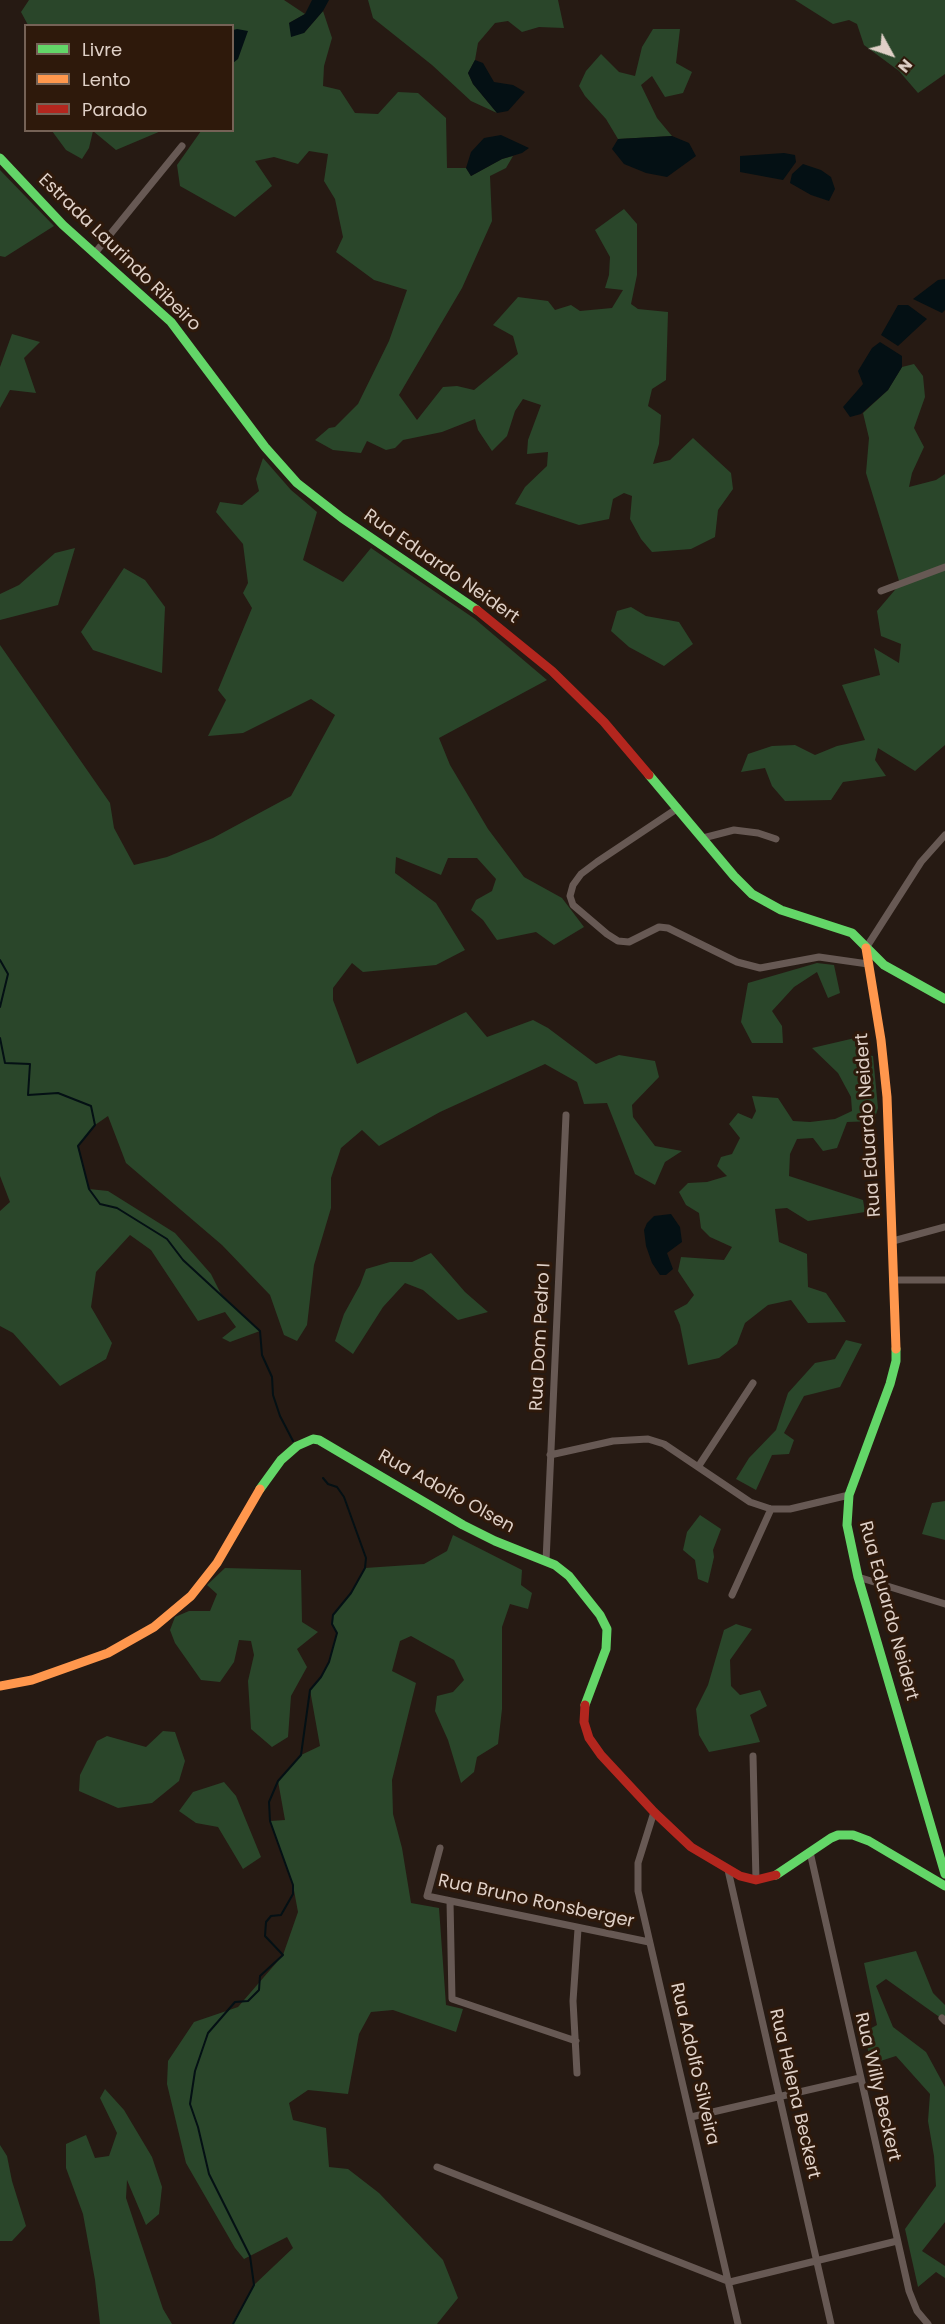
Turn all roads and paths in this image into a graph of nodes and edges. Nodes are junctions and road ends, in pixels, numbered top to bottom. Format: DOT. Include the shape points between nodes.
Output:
graph roads {
  1 [pos="182,146"];
  2 [pos="0,158"];
  3 [pos="95,253"];
  4 [pos="233,403"];
  5 [pos="945,567"];
  6 [pos="881,591"];
  7 [pos="678,808"];
  8 [pos="945,835"];
  9 [pos="703,838"];
  10 [pos="776,839"];
  11 [pos="866,948"];
  12 [pos="868,964"];
  13 [pos="945,999"];
  14 [pos="566,1114"];
  15 [pos="945,1227"];
  16 [pos="892,1242"];
  17 [pos="894,1280"];
  18 [pos="945,1280"];
  19 [pos="753,1383"];
  20 [pos="550,1455"];
  21 [pos="698,1467"];
  22 [pos="849,1495"];
  23 [pos="771,1509"];
  24 [pos="546,1561"];
  25 [pos="858,1577"];
  26 [pos="732,1595"];
  27 [pos="945,1604"];
  28 [pos="0,1686"];
  29 [pos="753,1756"];
  30 [pos="654,1812"];
  31 [pos="440,1848"];
  32 [pos="810,1852"];
  33 [pos="728,1870"];
  34 [pos="945,1875"];
  35 [pos="756,1880"];
  36 [pos="945,1886"];
  37 [pos="450,1901"];
  38 [pos="578,1929"];
  39 [pos="649,1942"];
  40 [pos="576,2041"];
  41 [pos="578,2073"];
  42 [pos="860,2078"];
  43 [pos="779,2096"];
  44 [pos="691,2117"];
  45 [pos="437,2167"];
  46 [pos="897,2241"];
  47 [pos="816,2260"];
  48 [pos="730,2282"];
  49 [pos="738,2324"];
  50 [pos="831,2324"];
  51 [pos="928,2324"];
  1 -- 3 [label="street"];
  2 -- 3 [label="street, Estrada Laurindo Ribeiro"];
  3 -- 4 [label="street, Estrada Laurindo Ribeiro" via="171,322"];
  4 -- 7 [label="street, Rua Eduardo Neidert" via="297,483 342,518 465,600 552,671 589,706"];
  5 -- 6 [label="street"];
  7 -- 9 [label="street, Rua Eduardo Neidert"];
  7 -- 12 [label="street" via="577,879 570,896 578,909 607,934 618,941 633,941 664,927 752,966 769,967 819,957"];
  8 -- 11 [label="street" via="921,862"];
  9 -- 10 [label="street" via="734,830"];
  9 -- 11 [label="street, Rua Eduardo Neidert" via="752,894 781,910 843,928"];
  11 -- 12 [label="street, Rua Eduardo Neidert"];
  11 -- 13 [label="street" via="884,965"];
  12 -- 16 [label="street, Rua Eduardo Neidert" via="885,1070"];
  14 -- 20 [label="street, Rua Dom Pedro I"];
  15 -- 16 [label="street"];
  16 -- 17 [label="street, Rua Eduardo Neidert"];
  17 -- 18 [label="street"];
  17 -- 22 [label="street, Rua Eduardo Neidert" via="894,1371"];
  19 -- 21 [label="street"];
  20 -- 21 [label="street" via="613,1441 648,1439 664,1444"];
  20 -- 24 [label="street, Rua Dom Pedro I"];
  21 -- 23 [label="street" via="745,1499"];
  22 -- 23 [label="street" via="790,1509"];
  22 -- 25 [label="street, Rua Eduardo Neidert" via="847,1525"];
  23 -- 26 [label="street"];
  24 -- 28 [label="street, Rua Adolfo Olsen" via="479,1533 326,1442 313,1439 281,1460 191,1596 154,1627 108,1653 32,1680"];
  24 -- 30 [label="street, Rua Adolfo Olsen" via="569,1576 607,1629 606,1648 585,1705 584,1722 589,1738"];
  25 -- 27 [label="street"];
  25 -- 34 [label="street, Rua Eduardo Neidert"];
  29 -- 35 [label="street"];
  30 -- 33 [label="street, Rua Adolfo Olsen" via="686,1844"];
  30 -- 39 [label="street, Rua Adolfo Silveira" via="637,1876"];
  31 -- 37 [label="street, Rua Bruno Ronsberger" via="427,1896"];
  32 -- 35 [label="street" via="773,1877"];
  32 -- 36 [label="street" via="838,1835 853,1835"];
  32 -- 42 [label="street, Rua Willy Beckert"];
  33 -- 35 [label="street, Rua Adolfo Olsen"];
  33 -- 43 [label="street, Rua Helena Beckert"];
  37 -- 38 [label="street, Rua Bruno Ronsberger"];
  37 -- 40 [label="street" via="452,1999"];
  38 -- 39 [label="street, Rua Bruno Ronsberger"];
  38 -- 40 [label="street" via="573,2001"];
  39 -- 44 [label="street, Rua Adolfo Silveira"];
  40 -- 41 [label="street"];
  42 -- 43 [label="street"];
  42 -- 46 [label="street, Rua Willy Beckert"];
  43 -- 44 [label="street"];
  43 -- 47 [label="street, Rua Helena Beckert"];
  44 -- 48 [label="street, Rua Adolfo Silveira"];
  45 -- 48 [label="street"];
  46 -- 47 [label="street"];
  46 -- 51 [label="street, Rua Willy Beckert" via="909,2292"];
  47 -- 48 [label="street"];
  47 -- 50 [label="street, Rua Helena Beckert"];
  48 -- 49 [label="street, Rua Adolfo Silveira"];
}
